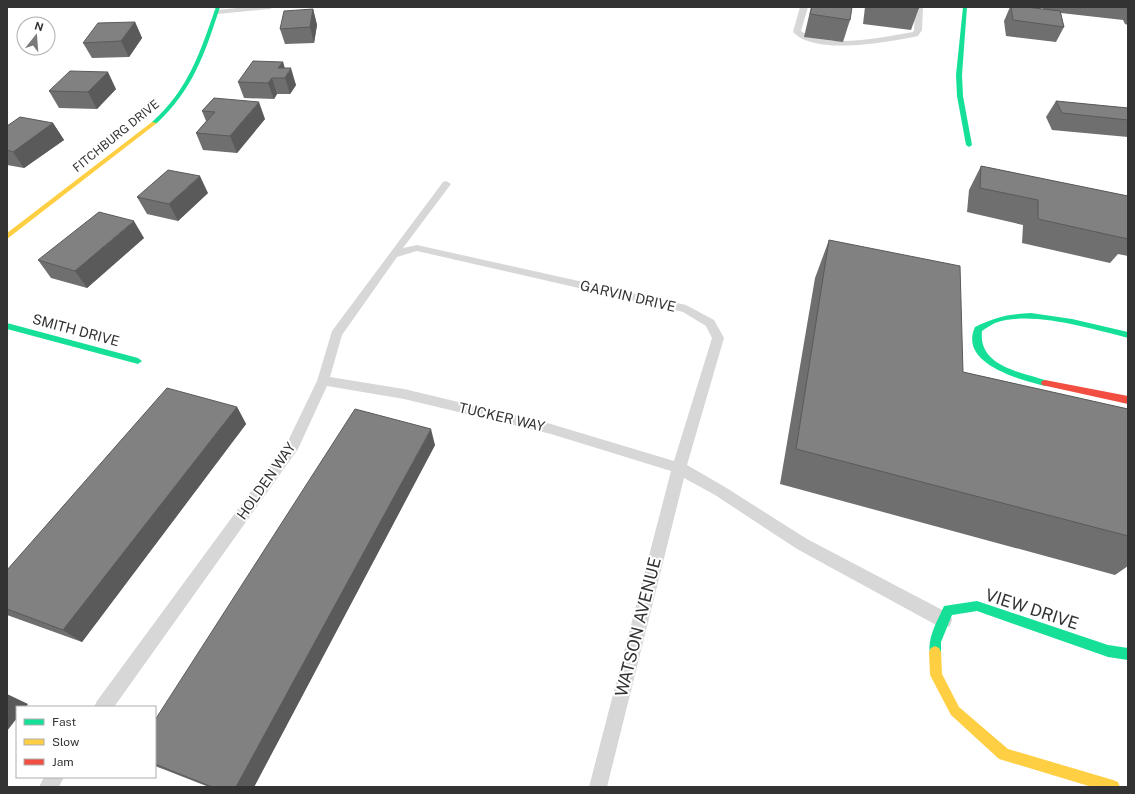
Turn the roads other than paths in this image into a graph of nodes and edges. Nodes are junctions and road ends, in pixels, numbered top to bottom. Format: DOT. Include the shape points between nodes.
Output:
graph roads {
  1 [pos="270,7"];
  2 [pos="804,7"];
  3 [pos="919,7"];
  4 [pos="965,7"];
  5 [pos="218,10"];
  6 [pos="969,145"];
  7 [pos="446,184"];
  8 [pos="7,237"];
  9 [pos="395,254"];
  10 [pos="7,326"];
  11 [pos="1128,335"];
  12 [pos="138,362"];
  13 [pos="322,381"];
  14 [pos="1128,400"];
  15 [pos="679,468"];
  16 [pos="944,620"];
  17 [pos="1128,654"];
  18 [pos="104,706"];
  19 [pos="54,778"];
  20 [pos="48,787"];
  21 [pos="598,787"];
  22 [pos="1113,787"];
  1 -- 5 [label="lane"];
  2 -- 3 [label="lane" via="797,32 800,37 844,44 915,34 918,30"];
  4 -- 6 [label="street" via="959,75"];
  5 -- 8 [label="street, FITCHBURG DRIVE" via="198,65 180,96 160,118"];
  7 -- 9 [label="lane, HOLDEN WAY"];
  9 -- 13 [label="lane, HOLDEN WAY" via="336,334"];
  9 -- 15 [label="lane, GARVIN DRIVE" via="417,248 686,309 710,323 718,338"];
  10 -- 12 [label="street, SMITH DRIVE"];
  11 -- 14 [label="street" via="1051,318 1015,317 991,321 978,329 976,338 980,351 990,362 1003,369 1026,378"];
  13 -- 15 [label="lane, TUCKER WAY" via="404,394 551,429"];
  13 -- 18 [label="lane, HOLDEN WAY" via="293,445"];
  15 -- 16 [label="lane, TUCKER WAY" via="802,544"];
  15 -- 21 [label="lane, WATSON AVENUE"];
  16 -- 17 [label="street, VIEW DRIVE" via="948,610 977,606 1108,650"];
  16 -- 22 [label="street, VIEW DRIVE" via="935,642 936,675 955,711 1004,754"];
  19 -- 20 [label="lane"];
}
